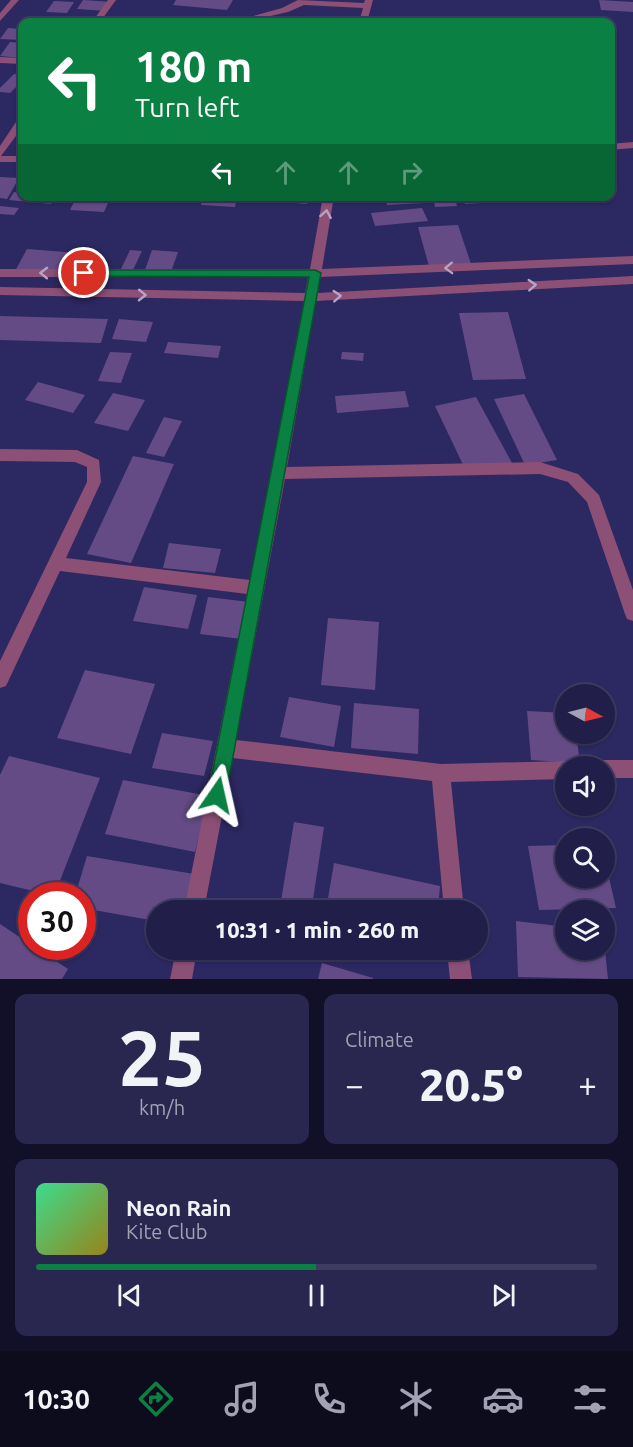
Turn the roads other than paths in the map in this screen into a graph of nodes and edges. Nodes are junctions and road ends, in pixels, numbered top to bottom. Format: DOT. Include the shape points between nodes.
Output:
graph roads {
  1 [pos="15,0"];
  2 [pos="112,0"];
  3 [pos="302,1"];
  4 [pos="368,3"];
  5 [pos="0,18"];
  6 [pos="99,18"];
  7 [pos="252,18"];
  8 [pos="364,18"];
  9 [pos="0,60"];
  10 [pos="18,61"];
  11 [pos="18,126"];
  12 [pos="633,145"];
  13 [pos="615,147"];
  14 [pos="0,153"];
  15 [pos="0,159"];
  16 [pos="18,159"];
  17 [pos="328,201"];
  18 [pos="633,260"];
  19 [pos="0,273"];
  20 [pos="315,273"];
  21 [pos="633,280"];
  22 [pos="0,291"];
  23 [pos="311,297"];
  24 [pos="0,455"];
  25 [pos="279,473"];
  26 [pos="55,564"];
  27 [pos="257,588"];
  28 [pos="633,615"];
  29 [pos="0,680"];
  30 [pos="226,748"];
  31 [pos="615,769"];
  32 [pos="633,769"];
  33 [pos="555,770"];
  34 [pos="441,773"];
  35 [pos="196,900"];
  36 [pos="453,900"];
  37 [pos="185,960"];
  38 [pos="459,960"];
  39 [pos="181,979"];
  40 [pos="461,979"];
  1 -- 5 [label="street"];
  2 -- 6 [label="street"];
  3 -- 4 [label="street"];
  3 -- 7 [label="street" via="285,10"];
  4 -- 8 [label="street"];
  9 -- 10 [label="street"];
  11 -- 14 [label="street"];
  12 -- 13 [label="street"];
  15 -- 16 [label="street"];
  20 -- 17 [label="street, one-way"];
  18 -- 20 [label="street, one-way"];
  20 -- 19 [label="street, one-way"];
  20 -- 23 [label="street"];
  23 -- 21 [label="street, one-way"];
  22 -- 23 [label="street, one-way"];
  23 -- 25 [label="street"];
  24 -- 26 [label="street" via="77,456 94,464 94,482"];
  25 -- 27 [label="street"];
  25 -- 28 [label="street" via="540,468 573,478 594,500"];
  26 -- 27 [label="street"];
  26 -- 29 [label="street"];
  27 -- 30 [label="street"];
  30 -- 34 [label="street"];
  30 -- 35 [label="street"];
  31 -- 32 [label="street"];
  33 -- 34 [label="street"];
  34 -- 36 [label="street"];
  37 -- 39 [label="street"];
  38 -- 40 [label="street"];
}
